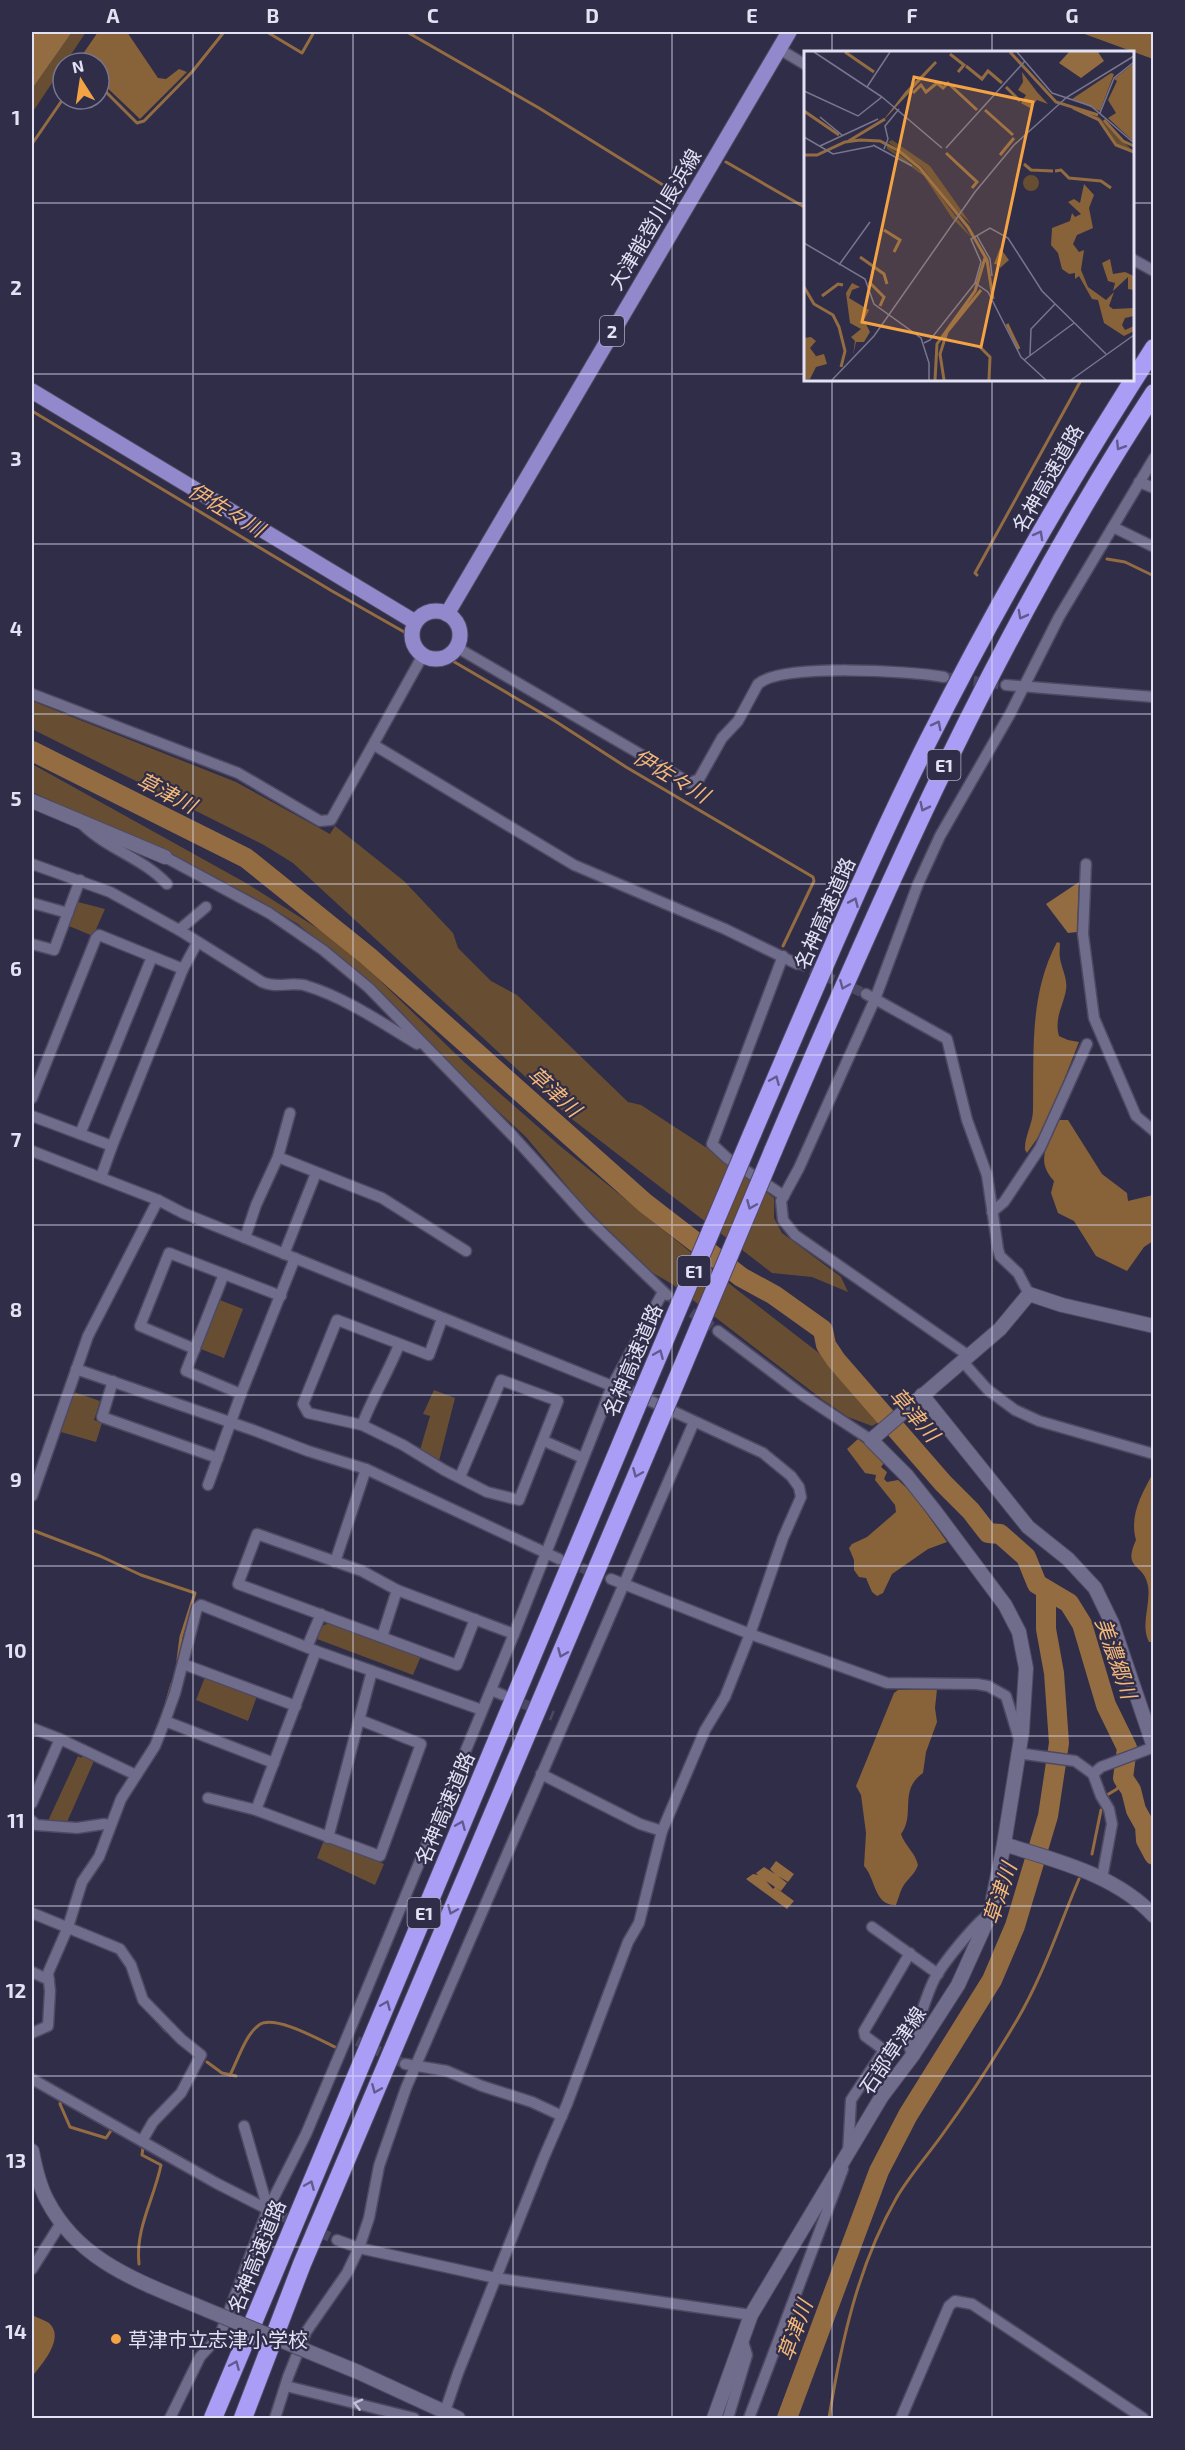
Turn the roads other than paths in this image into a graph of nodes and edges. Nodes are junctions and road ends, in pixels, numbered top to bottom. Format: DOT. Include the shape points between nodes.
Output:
graph roads {
  1 [pos="789,32"];
  2 [pos="779,49"];
  3 [pos="804,64"];
  4 [pos="1134,259"];
  5 [pos="1154,271"];
  6 [pos="1154,348"];
  7 [pos="1134,378"];
  8 [pos="1132,381"];
  9 [pos="32,391"];
  10 [pos="1152,395"];
  11 [pos="1154,458"];
  12 [pos="1139,482"];
  13 [pos="1154,488"];
  14 [pos="1113,527"];
  15 [pos="1154,547"];
  16 [pos="447,614"];
  17 [pos="415,622"];
  18 [pos="456,647"];
  19 [pos="423,655"];
  20 [pos="944,677"];
  21 [pos="1006,685"];
  22 [pos="1026,685"];
  23 [pos="32,694"];
  24 [pos="1154,697"];
  25 [pos="374,745"];
  26 [pos="32,801"];
  27 [pos="82,824"];
  28 [pos="165,857"];
  29 [pos="32,864"];
  30 [pos="1086,864"];
  31 [pos="80,880"];
  32 [pos="167,885"];
  33 [pos="32,903"];
  34 [pos="206,907"];
  35 [pos="68,913"];
  36 [pos="179,930"];
  37 [pos="197,943"];
  38 [pos="32,944"];
  39 [pos="783,956"];
  40 [pos="152,957"];
  41 [pos="797,963"];
  42 [pos="183,969"];
  43 [pos="870,997"];
  44 [pos="1087,1044"];
  45 [pos="429,1051"];
  46 [pos="32,1098"];
  47 [pos="290,1113"];
  48 [pos="32,1116"];
  49 [pos="1154,1131"];
  50 [pos="80,1134"];
  51 [pos="111,1146"];
  52 [pos="32,1151"];
  53 [pos="278,1157"];
  54 [pos="316,1173"];
  55 [pos="101,1177"];
  56 [pos="784,1196"];
  57 [pos="158,1200"];
  58 [pos="992,1212"];
  59 [pos="246,1238"];
  60 [pos="466,1251"];
  61 [pos="284,1254"];
  62 [pos="296,1258"];
  63 [pos="224,1274"];
  64 [pos="1029,1294"];
  65 [pos="281,1296"];
  66 [pos="442,1319"];
  67 [pos="1154,1326"];
  68 [pos="718,1331"];
  69 [pos="399,1345"];
  70 [pos="195,1349"];
  71 [pos="962,1362"];
  72 [pos="76,1369"];
  73 [pos="113,1381"];
  74 [pos="612,1386"];
  75 [pos="241,1394"];
  76 [pos="924,1394"];
  77 [pos="694,1422"];
  78 [pos="230,1423"];
  79 [pos="362,1425"];
  80 [pos="876,1435"];
  81 [pos="544,1441"];
  82 [pos="1154,1454"];
  83 [pos="218,1458"];
  84 [pos="583,1458"];
  85 [pos="366,1469"];
  86 [pos="460,1477"];
  87 [pos="208,1485"];
  88 [pos="32,1496"];
  89 [pos="546,1554"];
  90 [pos="559,1559"];
  91 [pos="335,1562"];
  92 [pos="611,1579"];
  93 [pos="623,1584"];
  94 [pos="397,1590"];
  95 [pos="321,1614"];
  96 [pos="475,1619"];
  97 [pos="514,1634"];
  98 [pos="750,1634"];
  99 [pos="382,1637"];
  100 [pos="312,1649"];
  101 [pos="183,1664"];
  102 [pos="372,1671"];
  103 [pos="491,1690"];
  104 [pos="503,1695"];
  105 [pos="296,1706"];
  106 [pos="482,1710"];
  107 [pos="553,1716"];
  108 [pos="360,1720"];
  109 [pos="165,1721"];
  110 [pos="565,1721"];
  111 [pos="32,1728"];
  112 [pos="60,1738"];
  113 [pos="1019,1748"];
  114 [pos="1150,1749"];
  115 [pos="274,1762"];
  116 [pos="1097,1770"];
  117 [pos="542,1774"];
  118 [pos="136,1775"];
  119 [pos="208,1798"];
  120 [pos="32,1803"];
  121 [pos="256,1810"];
  122 [pos="32,1821"];
  123 [pos="110,1825"];
  124 [pos="662,1831"];
  125 [pos="328,1838"];
  126 [pos="1004,1844"];
  127 [pos="1102,1878"];
  128 [pos="32,1913"];
  129 [pos="990,1914"];
  130 [pos="1154,1916"];
  131 [pos="872,1927"];
  132 [pos="68,1928"];
  133 [pos="910,1953"];
  134 [pos="32,1971"];
  135 [pos="938,1974"];
  136 [pos="49,1980"];
  137 [pos="32,2033"];
  138 [pos="913,2055"];
  139 [pos="405,2064"];
  140 [pos="417,2065"];
  141 [pos="32,2079"];
  142 [pos="562,2116"];
  143 [pos="244,2127"];
  144 [pos="142,2141"];
  145 [pos="32,2151"];
  146 [pos="848,2155"];
  147 [pos="268,2209"];
  148 [pos="279,2215"];
  149 [pos="61,2223"];
  150 [pos="337,2240"];
  151 [pos="358,2248"];
  152 [pos="32,2269"];
  153 [pos="496,2278"];
  154 [pos="751,2315"];
  155 [pos="742,2339"];
  156 [pos="286,2386"];
  157 [pos="443,2415"];
  158 [pos="170,2418"];
  159 [pos="213,2418"];
  160 [pos="243,2418"];
  161 [pos="275,2418"];
  162 [pos="414,2418"];
  163 [pos="458,2418"];
  164 [pos="714,2418"];
  165 [pos="728,2418"];
  166 [pos="749,2418"];
  167 [pos="901,2418"];
  168 [pos="1143,2418"];
  1 -- 2 [label="main road, 大津能登川長浜線 / 2"];
  2 -- 3 [label="street"];
  2 -- 16 [label="main road, 大津能登川長浜線 / 2"];
  4 -- 5 [label="street"];
  7 -- 6 [label="highway, 名神高速道路 / E1, one-way, bridge"];
  159 -- 8 [label="highway, 名神高速道路 / E1, one-way, bridge" via="819,977 928,741 1047,520"];
  9 -- 17 [label="main road"];
  10 -- 160 [label="highway, E1, one-way, bridge" via="1070,529 951,750 884,894 306,2255"];
  11 -- 12 [label="street"];
  12 -- 13 [label="street"];
  12 -- 14 [label="street"];
  14 -- 15 [label="street"];
  14 -- 22 [label="street" via="1059,616"];
  16 -- 17 [label="main road" via="433,611"];
  16 -- 18 [label="main road" via="457,625"];
  17 -- 19 [label="main road" via="413,644"];
  18 -- 19 [label="main road" via="437,659"];
  18 -- 20 [label="street" via="690,783 699,779 763,680 857,670"];
  19 -- 25 [label="street"];
  21 -- 22 [label="street"];
  22 -- 24 [label="street"];
  22 -- 43 [label="street" via="940,836"];
  23 -- 25 [label="street" via="238,773 320,821 331,820"];
  25 -- 39 [label="street" via="574,865"];
  26 -- 27 [label="street"];
  27 -- 28 [label="street"];
  27 -- 32 [label="street" via="100,840 157,873"];
  28 -- 45 [label="street" via="242,897 309,940 369,988"];
  29 -- 31 [label="street"];
  30 -- 49 [label="street" via="1083,934 1094,1018 1136,1116"];
  31 -- 35 [label="street"];
  31 -- 36 [label="street"];
  33 -- 35 [label="street"];
  34 -- 36 [label="street"];
  35 -- 38 [label="street" via="54,950"];
  36 -- 37 [label="street"];
  37 -- 42 [label="street"];
  37 -- 45 [label="street" via="271,986 304,985 334,997"];
  39 -- 41 [label="street"];
  39 -- 56 [label="street" via="712,1144"];
  40 -- 42 [label="street"];
  40 -- 46 [label="street" via="99,935 96,938"];
  40 -- 50 [label="street"];
  42 -- 51 [label="street"];
  43 -- 56 [label="street"];
  43 -- 58 [label="street" via="947,1039 967,1120 987,1175"];
  44 -- 58 [label="street" via="1040,1148 1012,1192"];
  45 -- 74 [label="street" via="665,1294"];
  47 -- 53 [label="street"];
  48 -- 50 [label="street"];
  50 -- 51 [label="street"];
  51 -- 55 [label="street"];
  52 -- 55 [label="street"];
  53 -- 54 [label="street"];
  53 -- 59 [label="street"];
  54 -- 60 [label="street" via="382,1198"];
  54 -- 61 [label="street"];
  55 -- 57 [label="street"];
  56 -- 71 [label="street" via="783,1220 795,1235"];
  57 -- 59 [label="street"];
  57 -- 72 [label="street" via="88,1336"];
  58 -- 64 [label="street" via="1000,1256 1018,1273"];
  59 -- 61 [label="street"];
  61 -- 62 [label="street"];
  62 -- 65 [label="street"];
  62 -- 66 [label="street"];
  63 -- 65 [label="street"];
  63 -- 70 [label="street"];
  63 -- 70 [label="street" via="170,1253 140,1326"];
  64 -- 67 [label="street"];
  64 -- 71 [label="street" via="1000,1329"];
  65 -- 75 [label="street"];
  66 -- 69 [label="street" via="429,1355"];
  66 -- 74 [label="street"];
  68 -- 80 [label="street" via="812,1402"];
  69 -- 79 [label="street"];
  69 -- 79 [label="street" via="337,1320 303,1408 308,1413"];
  70 -- 75 [label="street" via="186,1371"];
  71 -- 76 [label="street"];
  71 -- 82 [label="street" via="988,1390 1015,1410 1039,1421"];
  72 -- 73 [label="street"];
  72 -- 88 [label="street"];
  73 -- 78 [label="street"];
  73 -- 83 [label="street" via="102,1417"];
  74 -- 77 [label="street"];
  74 -- 84 [label="street"];
  75 -- 78 [label="street"];
  76 -- 80 [label="street"];
  76 -- 114 [label="street" via="1028,1527 1068,1559 1095,1588 1107,1612"];
  77 -- 93 [label="street"];
  77 -- 98 [label="street" via="763,1453 799,1487 801,1497"];
  78 -- 83 [label="street"];
  78 -- 85 [label="street"];
  79 -- 86 [label="street"];
  80 -- 113 [label="street, 石部草津線" via="1005,1605 1018,1632 1026,1668"];
  81 -- 84 [label="street"];
  81 -- 86 [label="street" via="519,1500 487,1492"];
  81 -- 86 [label="street" via="558,1401 501,1380"];
  83 -- 87 [label="street"];
  84 -- 89 [label="street"];
  85 -- 89 [label="street"];
  85 -- 91 [label="street"];
  89 -- 90 [label="street"];
  89 -- 97 [label="street"];
  91 -- 94 [label="street"];
  91 -- 95 [label="street" via="257,1534 238,1584"];
  92 -- 93 [label="street"];
  93 -- 98 [label="street"];
  93 -- 110 [label="street"];
  94 -- 96 [label="street"];
  94 -- 99 [label="street"];
  95 -- 99 [label="street"];
  95 -- 100 [label="street"];
  96 -- 97 [label="street"];
  96 -- 99 [label="street" via="457,1665"];
  97 -- 103 [label="street"];
  98 -- 113 [label="street" via="886,1683 988,1686 1006,1696"];
  98 -- 124 [label="street"];
  100 -- 101 [label="street" via="201,1605"];
  100 -- 102 [label="street"];
  100 -- 105 [label="street"];
  101 -- 105 [label="street"];
  101 -- 109 [label="street"];
  102 -- 106 [label="street"];
  102 -- 108 [label="street"];
  103 -- 104 [label="street"];
  103 -- 106 [label="street"];
  105 -- 115 [label="street"];
  106 -- 147 [label="street" via="352,2039"];
  107 -- 110 [label="street"];
  108 -- 125 [label="street"];
  108 -- 125 [label="street" via="421,1744 380,1856"];
  109 -- 115 [label="street"];
  109 -- 118 [label="street" via="155,1746"];
  110 -- 117 [label="street"];
  111 -- 112 [label="street"];
  112 -- 118 [label="street"];
  112 -- 120 [label="street"];
  113 -- 116 [label="street" via="1033,1756 1075,1761"];
  113 -- 126 [label="street, 石部草津線"];
  114 -- 116 [label="street"];
  115 -- 121 [label="street"];
  116 -- 127 [label="street" via="1101,1796 1112,1824"];
  117 -- 124 [label="street" via="640,1824"];
  117 -- 140 [label="street"];
  118 -- 123 [label="street"];
  119 -- 121 [label="street"];
  121 -- 125 [label="street"];
  122 -- 123 [label="street" via="36,1825 77,1828"];
  123 -- 132 [label="street" via="99,1857 82,1882"];
  124 -- 142 [label="street" via="639,1923 628,1942"];
  126 -- 127 [label="street"];
  126 -- 129 [label="street, 石部草津線"];
  127 -- 130 [label="street"];
  128 -- 132 [label="street"];
  129 -- 135 [label="street" via="973,1928"];
  129 -- 138 [label="street, 石部草津線" via="958,1985"];
  131 -- 133 [label="street"];
  132 -- 136 [label="street" via="48,1973"];
  132 -- 144 [label="street" via="120,1949 131,1965 143,2000 201,2055 181,2093 153,2122"];
  133 -- 135 [label="street"];
  133 -- 146 [label="street" via="864,2031 884,2050 851,2100"];
  134 -- 136 [label="street"];
  135 -- 138 [label="street" via="910,2049"];
  136 -- 137 [label="street" via="48,2026"];
  138 -- 146 [label="street, 石部草津線" via="882,2096"];
  139 -- 140 [label="street"];
  140 -- 142 [label="street" via="447,2071"];
  140 -- 151 [label="street" via="379,2166 369,2218"];
  141 -- 144 [label="street"];
  142 -- 153 [label="street"];
  143 -- 147 [label="street"];
  144 -- 147 [label="street"];
  145 -- 149 [label="street" via="46,2198"];
  146 -- 154 [label="street, 石部草津線"];
  146 -- 166 [label="street"];
  147 -- 148 [label="street"];
  147 -- 158 [label="street" via="220,2335 200,2356"];
  149 -- 152 [label="street"];
  149 -- 157 [label="street, bridge" via="83,2248 134,2279 358,2372"];
  150 -- 151 [label="street"];
  151 -- 153 [label="street"];
  151 -- 156 [label="street" via="347,2273 306,2332"];
  153 -- 154 [label="street"];
  153 -- 157 [label="street"];
  154 -- 155 [label="street, 石部草津線"];
  155 -- 164 [label="street, 石部草津線"];
  155 -- 165 [label="street" via="747,2355"];
  156 -- 161 [label="street"];
  162 -- 156 [label="street, one-way"];
  157 -- 163 [label="street"];
  167 -- 168 [label="street" via="949,2306 955,2301 972,2304"];
}
